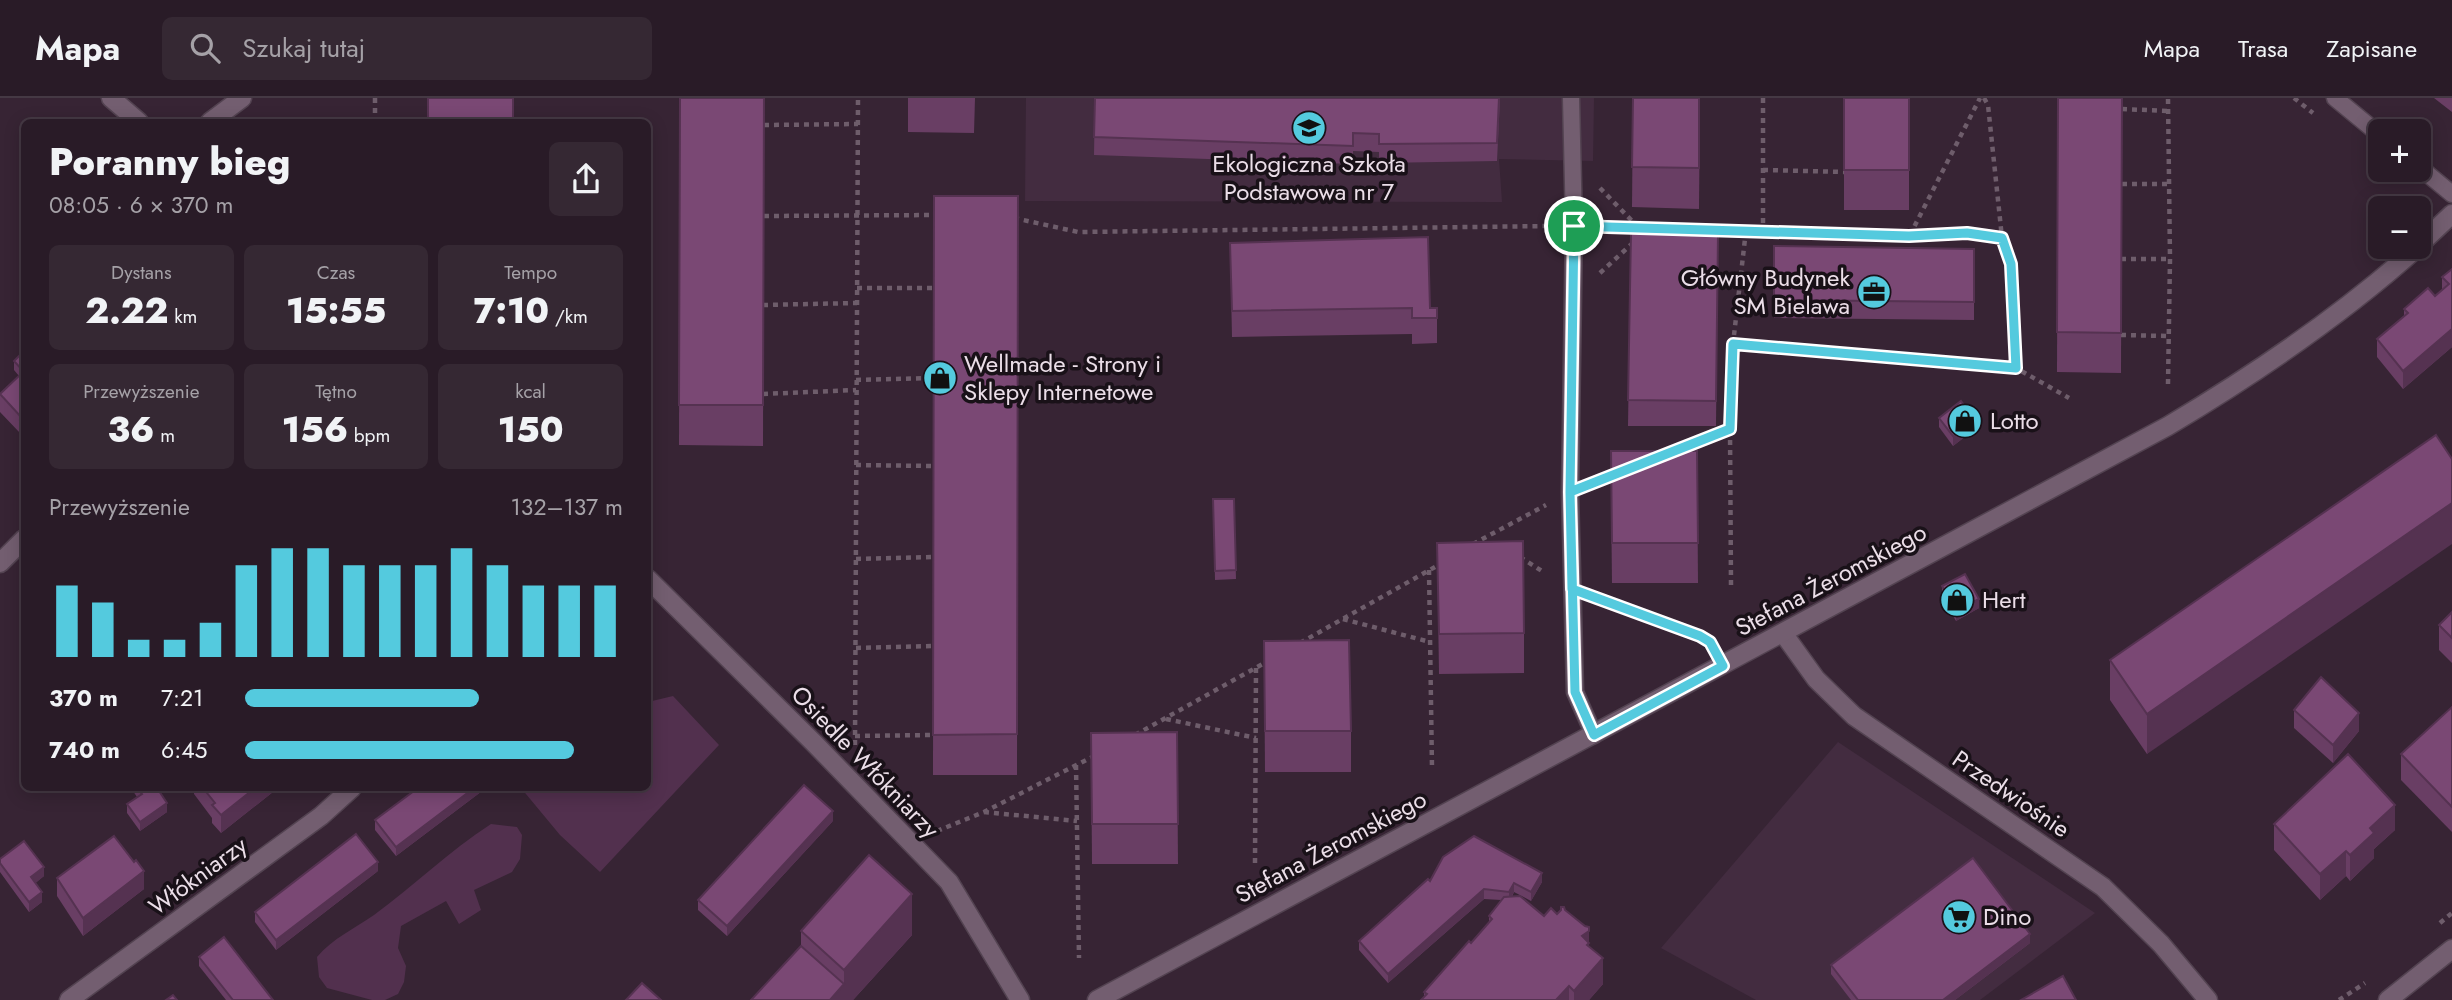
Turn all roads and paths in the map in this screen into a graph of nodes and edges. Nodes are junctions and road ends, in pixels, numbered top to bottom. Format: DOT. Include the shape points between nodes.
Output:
graph roads {
  1 [pos="111,98"];
  2 [pos="242,98"];
  3 [pos="375,98"];
  4 [pos="858,98"];
  5 [pos="1571,98"];
  6 [pos="1763,98"];
  7 [pos="1982,98"];
  8 [pos="2168,98"];
  9 [pos="2336,98"];
  10 [pos="2122,109"];
  11 [pos="2168,111"];
  12 [pos="136,119"];
  13 [pos="214,119"];
  14 [pos="375,119"];
  15 [pos="858,124"];
  16 [pos="764,125"];
  17 [pos="2368,125"];
  18 [pos="1573,160"];
  19 [pos="1763,170"];
  20 [pos="1844,172"];
  21 [pos="2431,177"];
  22 [pos="2122,184"];
  23 [pos="2169,184"];
  24 [pos="2452,194"];
  25 [pos="950,214"];
  26 [pos="2452,214"];
  27 [pos="764,216"];
  28 [pos="857,216"];
  29 [pos="1002,216"];
  30 [pos="1574,226"];
  31 [pos="1639,228"];
  32 [pos="1649,228"];
  33 [pos="1746,230"];
  34 [pos="1763,230"];
  35 [pos="2431,234"];
  36 [pos="1909,236"];
  37 [pos="2002,238"];
  38 [pos="2121,259"];
  39 [pos="2170,259"];
  40 [pos="2402,259"];
  41 [pos="857,288"];
  42 [pos="933,288"];
  43 [pos="1573,297"];
  44 [pos="857,303"];
  45 [pos="763,305"];
  46 [pos="2121,335"];
  47 [pos="2168,336"];
  48 [pos="1733,344"];
  49 [pos="2016,368"];
  50 [pos="933,378"];
  51 [pos="856,380"];
  52 [pos="2168,384"];
  53 [pos="856,390"];
  54 [pos="763,394"];
  55 [pos="2069,398"];
  56 [pos="1730,429"];
  57 [pos="1668,453"];
  58 [pos="856,465"];
  59 [pos="933,466"];
  60 [pos="1619,472"];
  61 [pos="1570,492"];
  62 [pos="1486,537"];
  63 [pos="21,543"];
  64 [pos="1497,544"];
  65 [pos="1463,550"];
  66 [pos="1518,556"];
  67 [pos="933,557"];
  68 [pos="1452,557"];
  69 [pos="856,559"];
  70 [pos="0,563"];
  71 [pos="1429,570"];
  72 [pos="651,582"];
  73 [pos="1731,585"];
  74 [pos="1572,589"];
  75 [pos="1342,619"];
  76 [pos="1783,633"];
  77 [pos="1430,642"];
  78 [pos="1299,643"];
  79 [pos="933,646"];
  80 [pos="856,648"];
  81 [pos="1277,656"];
  82 [pos="1723,666"];
  83 [pos="1256,668"];
  84 [pos="1165,719"];
  85 [pos="933,735"];
  86 [pos="1594,735"];
  87 [pos="855,736"];
  88 [pos="1132,736"];
  89 [pos="1256,738"];
  90 [pos="855,751"];
  91 [pos="1098,753"];
  92 [pos="1076,765"];
  93 [pos="1433,768"];
  94 [pos="349,791"];
  95 [pos="984,812"];
  96 [pos="1077,821"];
  97 [pos="929,834"];
  98 [pos="1255,863"];
  99 [pos="2452,949"];
  100 [pos="1079,957"];
  101 [pos="69,1000"];
  102 [pos="1020,1000"];
  103 [pos="1097,1000"];
  104 [pos="2208,1000"];
  105 [pos="2388,1000"];
  1 -- 12 [label="street"];
  2 -- 13 [label="street"];
  3 -- 14 [label="path"];
  4 -- 15 [label="path"];
  5 -- 18 [label="lane"];
  6 -- 19 [label="path"];
  7 -- 36 [label="path"];
  7 -- 37 [label="path" via="1988,105"];
  8 -- 11 [label="path"];
  9 -- 17 [label="lane"];
  10 -- 11 [label="path"];
  11 -- 23 [label="path"];
  15 -- 16 [label="path"];
  15 -- 28 [label="path"];
  18 -- 30 [label="lane"];
  18 -- 31 [label="path"];
  19 -- 20 [label="path"];
  19 -- 34 [label="path"];
  21 -- 24 [label="lane"];
  22 -- 23 [label="path"];
  23 -- 39 [label="path"];
  25 -- 28 [label="path"];
  26 -- 35 [label="street, Stefana Żeromskiego"];
  27 -- 28 [label="path"];
  28 -- 41 [label="path"];
  29 -- 30 [label="path" via="1078,232"];
  30 -- 31 [label="path"];
  30 -- 43 [label="lane"];
  31 -- 32 [label="path"];
  32 -- 33 [label="path"];
  32 -- 43 [label="path"];
  33 -- 34 [label="path"];
  33 -- 48 [label="path"];
  34 -- 36 [label="path"];
  36 -- 37 [label="path" via="1967,233"];
  37 -- 49 [label="path" via="2011,264"];
  38 -- 39 [label="path"];
  39 -- 47 [label="path"];
  40 -- 76 [label="street, Stefana Żeromskiego" via="2326,323 2236,385"];
  41 -- 42 [label="path"];
  41 -- 44 [label="path"];
  43 -- 61 [label="lane"];
  44 -- 45 [label="path"];
  44 -- 51 [label="path"];
  46 -- 47 [label="path"];
  47 -- 52 [label="path"];
  48 -- 49 [label="path"];
  48 -- 56 [label="path"];
  49 -- 55 [label="path"];
  50 -- 51 [label="path"];
  51 -- 53 [label="path"];
  53 -- 54 [label="path"];
  53 -- 58 [label="path"];
  56 -- 57 [label="path"];
  56 -- 73 [label="path"];
  58 -- 59 [label="path"];
  58 -- 69 [label="path"];
  60 -- 61 [label="path"];
  61 -- 62 [label="path"];
  61 -- 74 [label="lane"];
  62 -- 64 [label="path"];
  62 -- 65 [label="path"];
  63 -- 70 [label="street"];
  66 -- 74 [label="path"];
  67 -- 69 [label="path"];
  68 -- 71 [label="path"];
  69 -- 80 [label="path"];
  71 -- 75 [label="path"];
  71 -- 77 [label="path"];
  72 -- 102 [label="street, Osiedle Włókniarzy" via="949,883"];
  74 -- 82 [label="path" via="1700,636 1710,642"];
  74 -- 86 [label="lane" via="1575,692"];
  75 -- 77 [label="path"];
  75 -- 78 [label="path"];
  76 -- 82 [label="street, Stefana Żeromskiego"];
  76 -- 104 [label="street, Przedwiośnie" via="1816,679 1854,716 2104,887"];
  77 -- 93 [label="path"];
  79 -- 80 [label="path"];
  80 -- 87 [label="path"];
  81 -- 83 [label="path"];
  82 -- 86 [label="street, Stefana Żeromskiego"];
  83 -- 84 [label="path"];
  83 -- 89 [label="path"];
  84 -- 88 [label="path"];
  84 -- 89 [label="path"];
  85 -- 87 [label="path"];
  86 -- 103 [label="street, Stefana Żeromskiego"];
  87 -- 90 [label="path"];
  89 -- 98 [label="path"];
  91 -- 92 [label="path"];
  92 -- 95 [label="path"];
  92 -- 96 [label="path"];
  94 -- 101 [label="street, Włókniarzy"];
  95 -- 96 [label="path"];
  95 -- 97 [label="path"];
  96 -- 100 [label="path"];
  99 -- 105 [label="street"];
}
